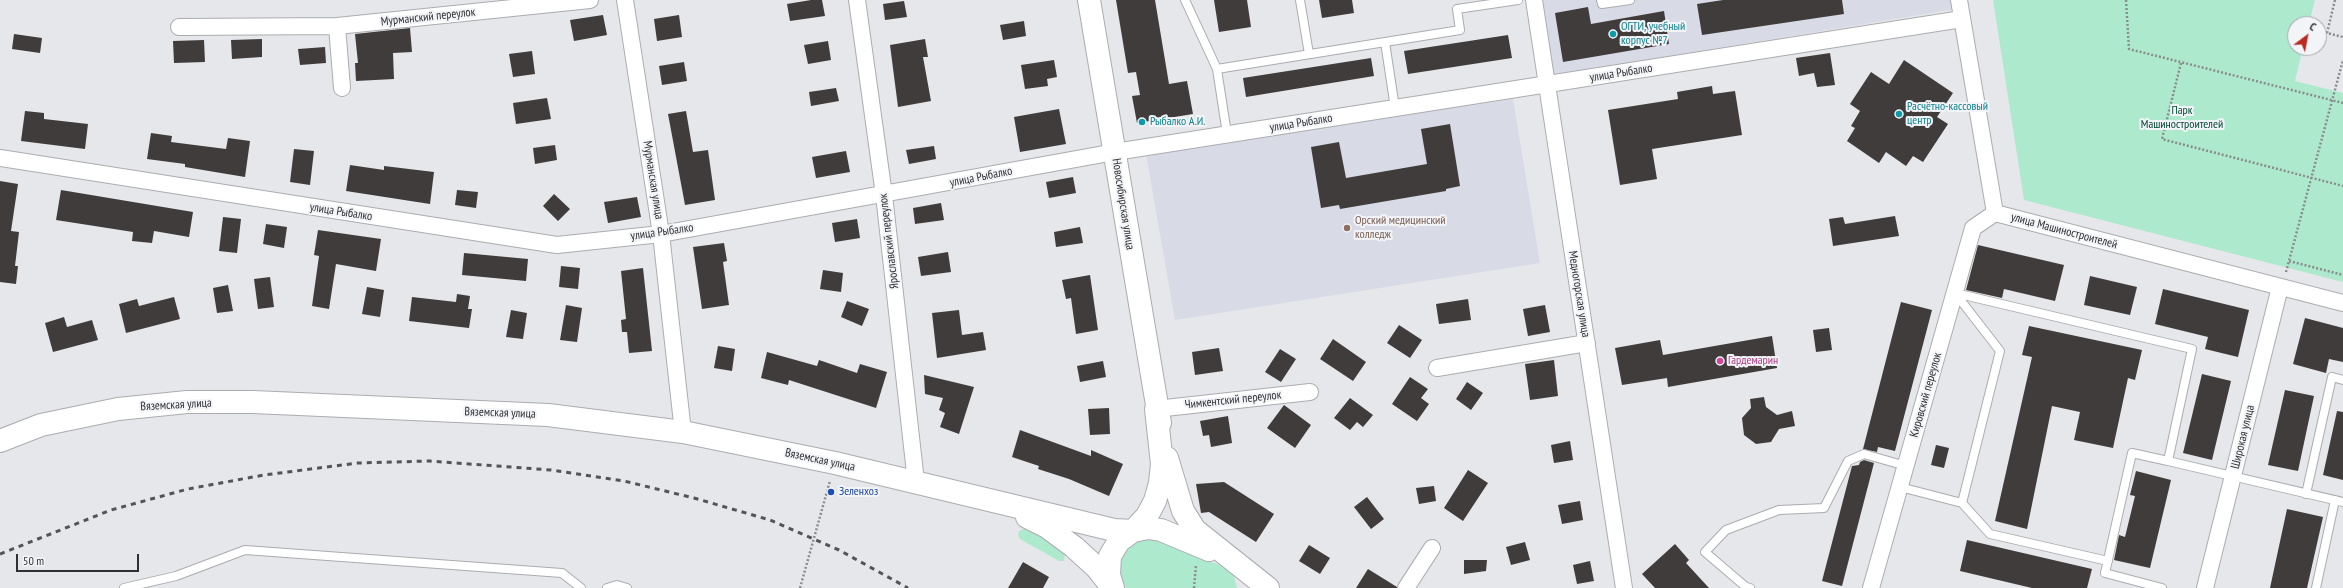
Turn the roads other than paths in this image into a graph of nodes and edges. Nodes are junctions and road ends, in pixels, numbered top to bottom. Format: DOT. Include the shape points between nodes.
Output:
graph roads {
  1 [pos="590,0"];
  2 [pos="625,0"];
  3 [pos="857,0"];
  4 [pos="1089,0"];
  5 [pos="1185,0"];
  6 [pos="1300,0"];
  7 [pos="1518,0"];
  8 [pos="1534,0"];
  9 [pos="1602,0"];
  10 [pos="1630,0"];
  11 [pos="1959,0"];
  12 [pos="1962,19"];
  13 [pos="337,26"];
  14 [pos="179,27"];
  15 [pos="1385,42"];
  16 [pos="1309,54"];
  17 [pos="1217,68"];
  18 [pos="1547,85"];
  19 [pos="342,88"];
  20 [pos="1395,108"];
  21 [pos="1227,134"];
  22 [pos="1115,152"];
  23 [pos="0,158"];
  24 [pos="884,195"];
  25 [pos="1995,213"];
  26 [pos="661,234"];
  27 [pos="2280,287"];
  28 [pos="1955,293"];
  29 [pos="2343,303"];
  30 [pos="1587,343"];
  31 [pos="1437,368"];
  32 [pos="2343,380"];
  33 [pos="1310,392"];
  34 [pos="1156,409"];
  35 [pos="683,432"];
  36 [pos="0,441"];
  37 [pos="2168,461"];
  38 [pos="1906,466"];
  39 [pos="2233,476"];
  40 [pos="916,482"];
  41 [pos="1900,487"];
  42 [pos="2306,494"];
  43 [pos="2339,501"];
  44 [pos="995,502"];
  45 [pos="1962,503"];
  46 [pos="1133,531"];
  47 [pos="1432,548"];
  48 [pos="1232,561"];
  49 [pos="2108,561"];
  50 [pos="2130,584"];
  51 [pos="124,588"];
  52 [pos="581,588"];
  53 [pos="607,588"];
  54 [pos="627,588"];
  55 [pos="1113,588"];
  56 [pos="1246,588"];
  57 [pos="1268,588"];
  58 [pos="1406,588"];
  59 [pos="1624,588"];
  60 [pos="1750,588"];
  61 [pos="1871,588"];
  62 [pos="2162,588"];
  63 [pos="2206,588"];
  64 [pos="2316,588"];
  1 -- 13 [label="street, Мурманский переулок"];
  2 -- 26 [label="street, Мурманская улица"];
  3 -- 24 [label="street, Ярославский переулок"];
  4 -- 22 [label="main road, Новосибирская улица"];
  5 -- 17 [label="lane"];
  6 -- 16 [label="lane"];
  7 -- 15 [label="lane" via="1457,9 1460,30"];
  8 -- 18 [label="street, Медногорская улица"];
  9 -- 10 [label="lane" via="1602,4"];
  11 -- 12 [label="street, улица Машиностроителей"];
  12 -- 18 [label="street, улица Рыбалко"];
  12 -- 25 [label="street, улица Машиностроителей"];
  13 -- 14 [label="street, Мурманский переулок"];
  13 -- 19 [label="street"];
  15 -- 16 [label="lane"];
  15 -- 20 [label="lane"];
  16 -- 17 [label="lane"];
  17 -- 21 [label="lane"];
  18 -- 20 [label="street, улица Рыбалко"];
  18 -- 30 [label="street, Медногорская улица"];
  20 -- 21 [label="street, улица Рыбалко"];
  21 -- 22 [label="street, улица Рыбалко"];
  22 -- 24 [label="street, улица Рыбалко"];
  22 -- 34 [label="main road, Новосибирская улица"];
  23 -- 26 [label="street, улица Рыбалко" via="557,245"];
  24 -- 26 [label="street, улица Рыбалко"];
  24 -- 40 [label="street, Ярославский переулок"];
  25 -- 27 [label="street, улица Машиностроителей"];
  25 -- 28 [label="street, Кировский переулок" via="1973,228"];
  26 -- 35 [label="street, Мурманская улица"];
  27 -- 29 [label="street, улица Машиностроителей"];
  27 -- 39 [label="street, Широкая улица"];
  28 -- 37 [label="lane" via="2192,349"];
  28 -- 38 [label="street, Кировский переулок"];
  28 -- 45 [label="lane" via="2000,350"];
  30 -- 31 [label="street"];
  30 -- 59 [label="street, Медногорская улица"];
  32 -- 42 [label="lane" via="2332,377"];
  33 -- 34 [label="street, Чимкентский переулок"];
  34 -- 46 [label="main road" via="1162,464 1160,483 1148,516"];
  34 -- 48 [label="main road" via="1172,478 1187,519 1203,538"];
  35 -- 36 [label="main road, Вяземская улица" via="548,415 253,402 187,402 118,409 41,425"];
  35 -- 40 [label="main road, Вяземская улица"];
  37 -- 39 [label="lane"];
  37 -- 49 [label="lane" via="2132,453"];
  38 -- 41 [label="street, Кировский переулок"];
  38 -- 60 [label="lane" via="1864,454 1848,461 1824,508 1779,510 1726,530 1705,552"];
  39 -- 42 [label="lane"];
  39 -- 63 [label="street, Широкая улица"];
  40 -- 44 [label="main road, Вяземская улица"];
  41 -- 45 [label="lane"];
  41 -- 61 [label="street, Кировский переулок"];
  42 -- 43 [label="lane"];
  43 -- 64 [label="lane"];
  44 -- 46 [label="main road" via="1114,530"];
  44 -- 55 [label="main road" via="1062,537 1096,567"];
  45 -- 49 [label="lane" via="1990,534"];
  46 -- 48 [label="main road" via="1148,528 1161,530"];
  46 -- 55 [label="main road" via="1118,541 1110,556 1108,575"];
  47 -- 58 [label="street"];
  48 -- 56 [label="main road" via="1241,571"];
  48 -- 57 [label="main road"];
  49 -- 50 [label="lane" via="2105,574"];
  50 -- 62 [label="lane"];
  51 -- 52 [label="lane" via="176,576 245,550 562,573"];
  53 -- 54 [label="lane" via="618,585"];
}
